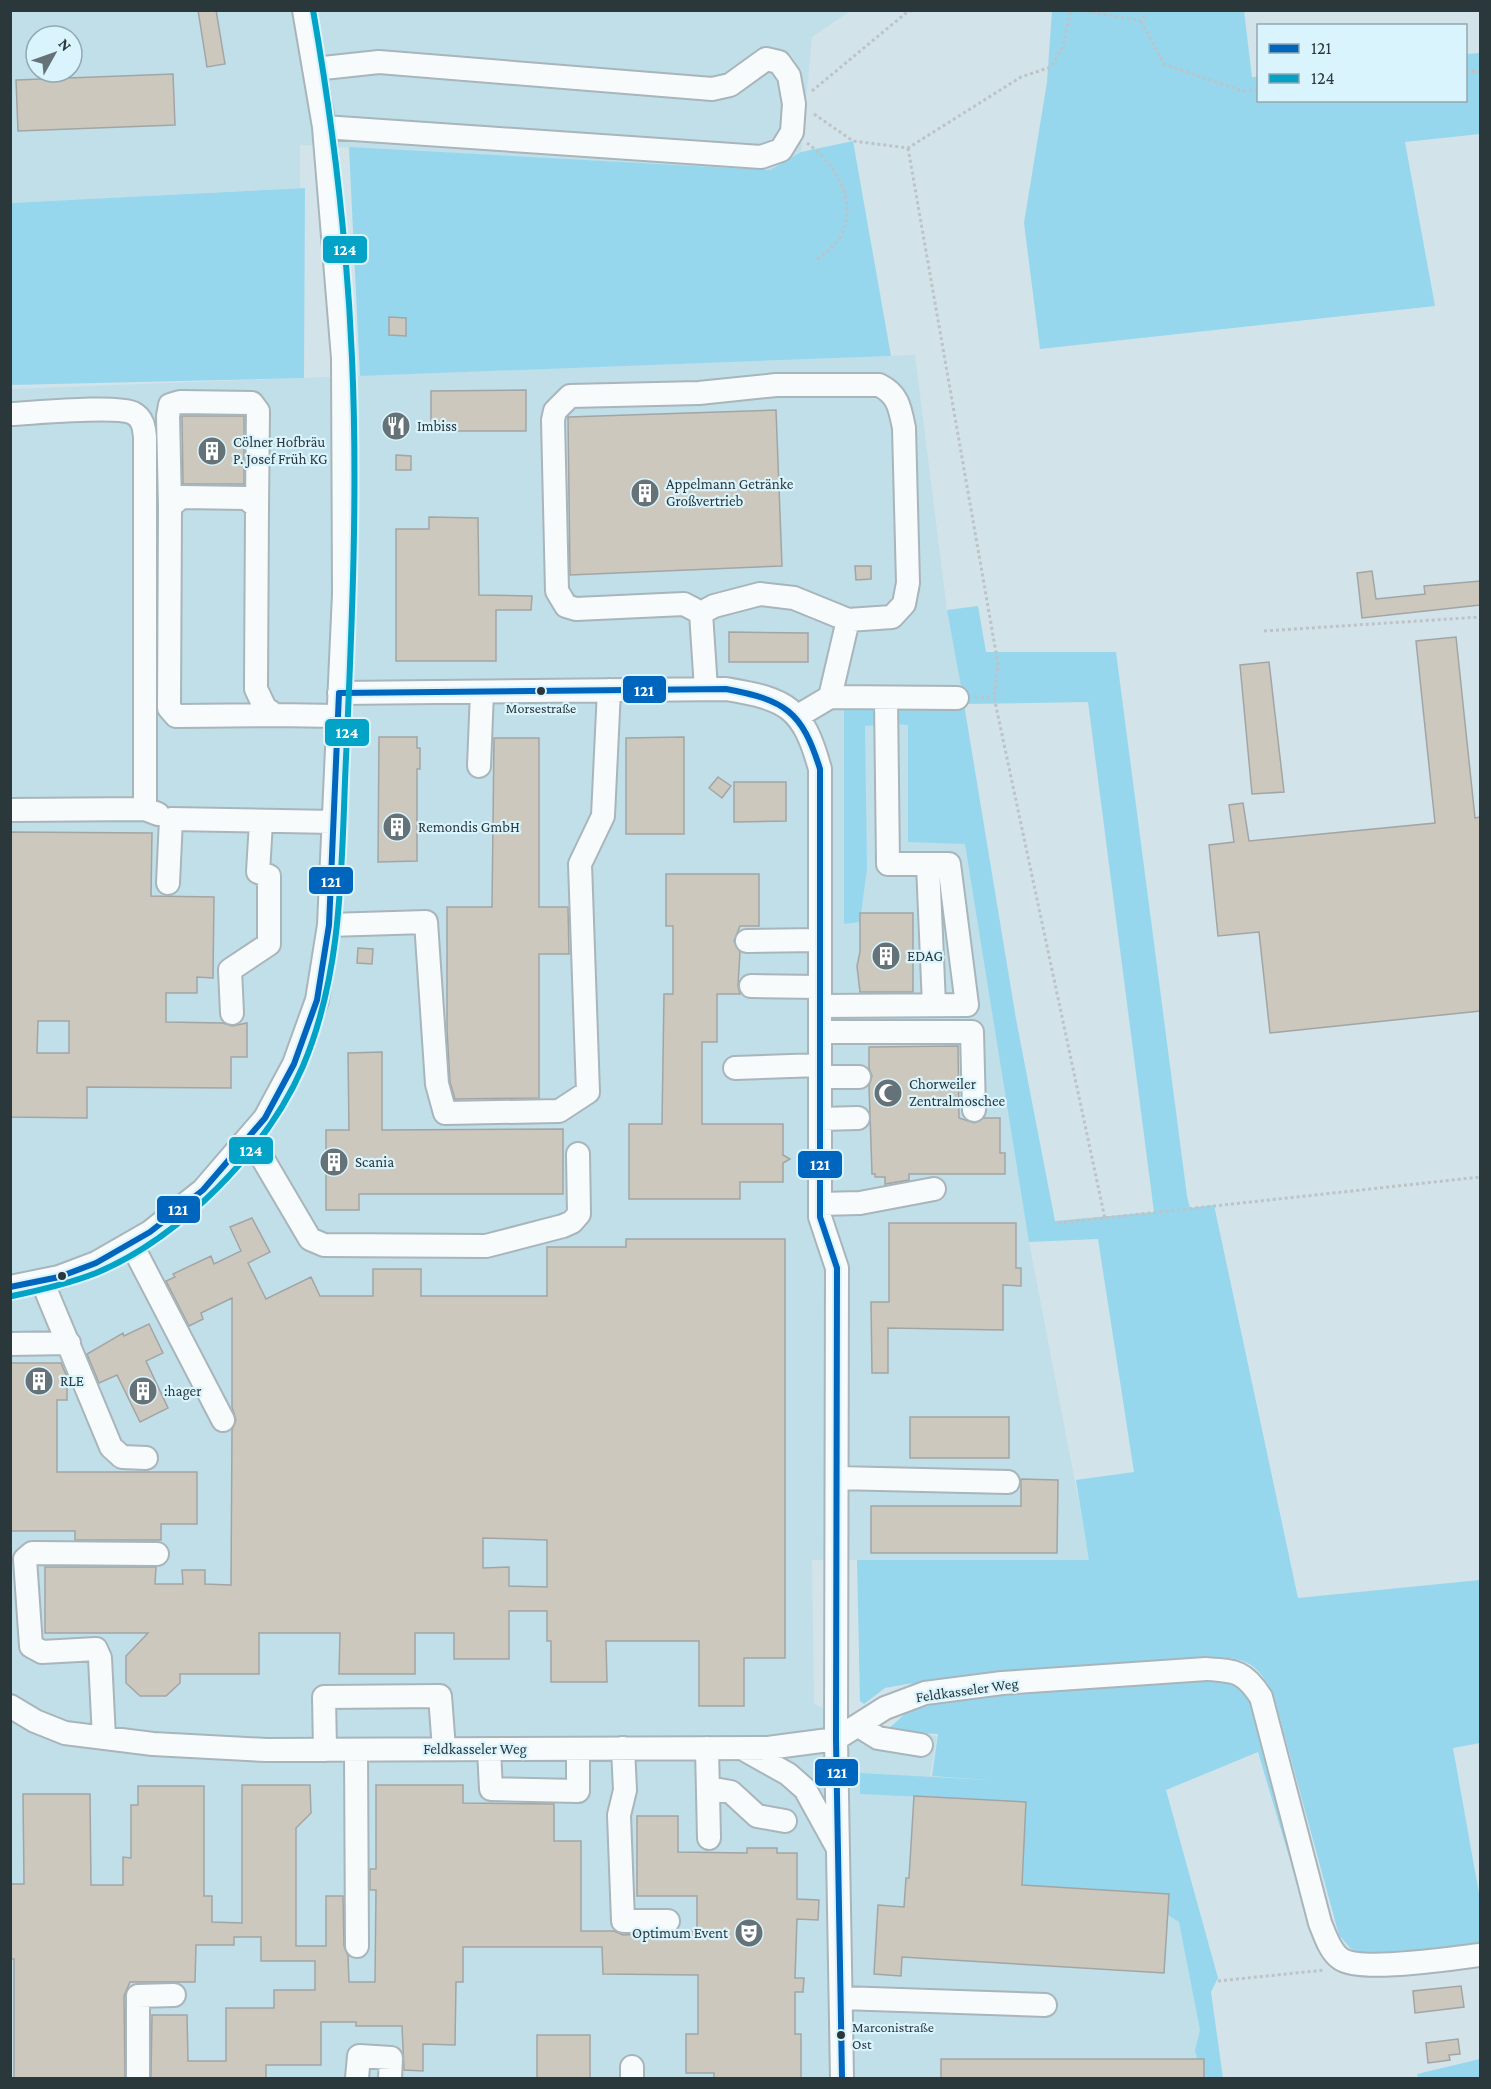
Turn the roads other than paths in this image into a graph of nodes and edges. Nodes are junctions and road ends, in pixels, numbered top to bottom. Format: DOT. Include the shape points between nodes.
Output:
graph roads {
  1 [pos="304,10"];
  2 [pos="314,69"];
  3 [pos="324,127"];
  4 [pos="10,414"];
  5 [pos="170,507"];
  6 [pos="257,507"];
  7 [pos="701,613"];
  8 [pos="848,620"];
  9 [pos="609,690"];
  10 [pos="706,690"];
  11 [pos="482,692"];
  12 [pos="830,697"];
  13 [pos="957,698"];
  14 [pos="885,699"];
  15 [pos="338,704"];
  16 [pos="275,716"];
  17 [pos="798,716"];
  18 [pos="479,766"];
  19 [pos="145,809"];
  20 [pos="21,810"];
  21 [pos="171,819"];
  22 [pos="261,822"];
  23 [pos="334,822"];
  24 [pos="928,864"];
  25 [pos="168,883"];
  26 [pos="329,925"];
  27 [pos="820,940"];
  28 [pos="747,941"];
  29 [pos="751,986"];
  30 [pos="820,997"];
  31 [pos="933,1005"];
  32 [pos="232,1014"];
  33 [pos="820,1032"];
  34 [pos="735,1068"];
  35 [pos="820,1071"];
  36 [pos="859,1077"];
  37 [pos="974,1110"];
  38 [pos="858,1118"];
  39 [pos="820,1119"];
  40 [pos="250,1137"];
  41 [pos="578,1154"];
  42 [pos="934,1189"];
  43 [pos="820,1204"];
  44 [pos="131,1243"];
  45 [pos="42,1281"];
  46 [pos="10,1287"];
  47 [pos="69,1343"];
  48 [pos="10,1344"];
  49 [pos="223,1420"];
  50 [pos="146,1458"];
  51 [pos="837,1478"];
  52 [pos="1008,1482"];
  53 [pos="157,1554"];
  54 [pos="10,1706"];
  55 [pos="859,1726"];
  56 [pos="104,1738"];
  57 [pos="836,1739"];
  58 [pos="921,1745"];
  59 [pos="623,1748"];
  60 [pos="707,1748"];
  61 [pos="741,1748"];
  62 [pos="444,1749"];
  63 [pos="578,1749"];
  64 [pos="325,1750"];
  65 [pos="356,1750"];
  66 [pos="489,1750"];
  67 [pos="708,1788"];
  68 [pos="785,1821"];
  69 [pos="710,1838"];
  70 [pos="840,1852"];
  71 [pos="668,1921"];
  72 [pos="357,1946"];
  73 [pos="1480,1955"];
  74 [pos="174,1995"];
  75 [pos="842,1998"];
  76 [pos="1045,2005"];
  77 [pos="138,2079"];
  78 [pos="357,2079"];
  79 [pos="390,2079"];
  80 [pos="842,2079"];
  1 -- 2 [label="street"];
  2 -- 3 [label="street"];
  2 -- 3 [label="street" via="379,62 712,89 730,85 765,59 779,62 798,101 792,132 781,150 761,157"];
  3 -- 15 [label="street" via="343,358 344,594"];
  4 -- 19 [label="street" via="121,411 132,412 142,423 146,437"];
  5 -- 6 [label="street" via="181,497 246,498"];
  5 -- 6 [label="street" via="168,416 171,405 180,402 252,404 258,411"];
  5 -- 16 [label="street" via="169,708 176,716"];
  6 -- 16 [label="street" via="256,689 265,708"];
  7 -- 8 [label="street" via="760,594 794,598"];
  7 -- 8 [label="street" via="684,604 576,609 566,606 557,591 553,420 555,411 570,396 699,393 776,385 879,385 891,391 900,405 904,428 908,583 904,604 892,617"];
  7 -- 10 [label="street"];
  8 -- 12 [label="street"];
  9 -- 10 [label="street"];
  9 -- 11 [label="street"];
  9 -- 26 [label="street" via="603,816 580,864 588,1092 559,1111 445,1113 436,1073 426,922"];
  10 -- 17 [label="street" via="768,696"];
  11 -- 15 [label="street"];
  11 -- 18 [label="street"];
  12 -- 14 [label="street"];
  12 -- 17 [label="street"];
  13 -- 14 [label="street"];
  14 -- 24 [label="street" via="888,864"];
  15 -- 16 [label="street"];
  15 -- 23 [label="street"];
  17 -- 27 [label="street" via="812,738 820,769"];
  19 -- 20 [label="street"];
  19 -- 21 [label="street"];
  21 -- 22 [label="street"];
  21 -- 25 [label="street"];
  22 -- 23 [label="street"];
  22 -- 32 [label="street" via="258,872 269,876 269,944 230,970"];
  23 -- 26 [label="street"];
  24 -- 31 [label="street"];
  24 -- 31 [label="street" via="950,864 967,1005"];
  26 -- 40 [label="street" via="317,1000 294,1064 265,1118"];
  27 -- 28 [label="street"];
  27 -- 30 [label="street"];
  29 -- 30 [label="street"];
  30 -- 31 [label="street"];
  30 -- 33 [label="street"];
  33 -- 35 [label="street"];
  33 -- 37 [label="street" via="972,1032"];
  34 -- 35 [label="street"];
  35 -- 36 [label="street"];
  35 -- 39 [label="street"];
  38 -- 39 [label="street"];
  39 -- 43 [label="street"];
  40 -- 41 [label="street" via="310,1239 324,1245 486,1246 562,1226 579,1214"];
  40 -- 44 [label="street" via="203,1190"];
  42 -- 43 [label="street" via="860,1203"];
  43 -- 51 [label="street" via="820,1217 837,1268"];
  44 -- 45 [label="street" via="96,1263"];
  44 -- 49 [label="street"];
  45 -- 46 [label="street"];
  45 -- 47 [label="street"];
  47 -- 48 [label="street"];
  47 -- 50 [label="street" via="111,1447 122,1457"];
  51 -- 52 [label="street"];
  51 -- 57 [label="street"];
  53 -- 56 [label="street" via="32,1553 24,1559 31,1646 42,1652 96,1649 100,1658"];
  54 -- 56 [label="street, Feldkasseler Weg" via="65,1733"];
  55 -- 57 [label="street, Feldkasseler Weg"];
  55 -- 58 [label="street" via="878,1738"];
  55 -- 73 [label="street, Feldkasseler Weg" via="885,1708 925,1693 1002,1683 1230,1670 1248,1677 1261,1697 1320,1923 1341,1959 1362,1966"];
  56 -- 64 [label="street, Feldkasseler Weg" via="163,1745"];
  57 -- 61 [label="street, Feldkasseler Weg"];
  57 -- 70 [label="street"];
  59 -- 60 [label="street, Feldkasseler Weg"];
  59 -- 63 [label="street, Feldkasseler Weg"];
  59 -- 71 [label="street" via="625,1790 619,1815 623,1921"];
  60 -- 61 [label="street, Feldkasseler Weg"];
  60 -- 67 [label="street"];
  61 -- 70 [label="street" via="788,1774 805,1789"];
  62 -- 64 [label="street" via="440,1696 324,1696"];
  62 -- 65 [label="street, Feldkasseler Weg"];
  62 -- 66 [label="street, Feldkasseler Weg"];
  63 -- 66 [label="street, Feldkasseler Weg"];
  63 -- 66 [label="street" via="578,1791 491,1789"];
  64 -- 65 [label="street, Feldkasseler Weg"];
  65 -- 72 [label="street"];
  67 -- 68 [label="street" via="731,1792 757,1816"];
  67 -- 69 [label="street"];
  70 -- 75 [label="street"];
  74 -- 77 [label="street" via="138,1996"];
  75 -- 76 [label="street"];
  75 -- 80 [label="street"];
  78 -- 79 [label="street" via="359,2056 391,2058"];
}
